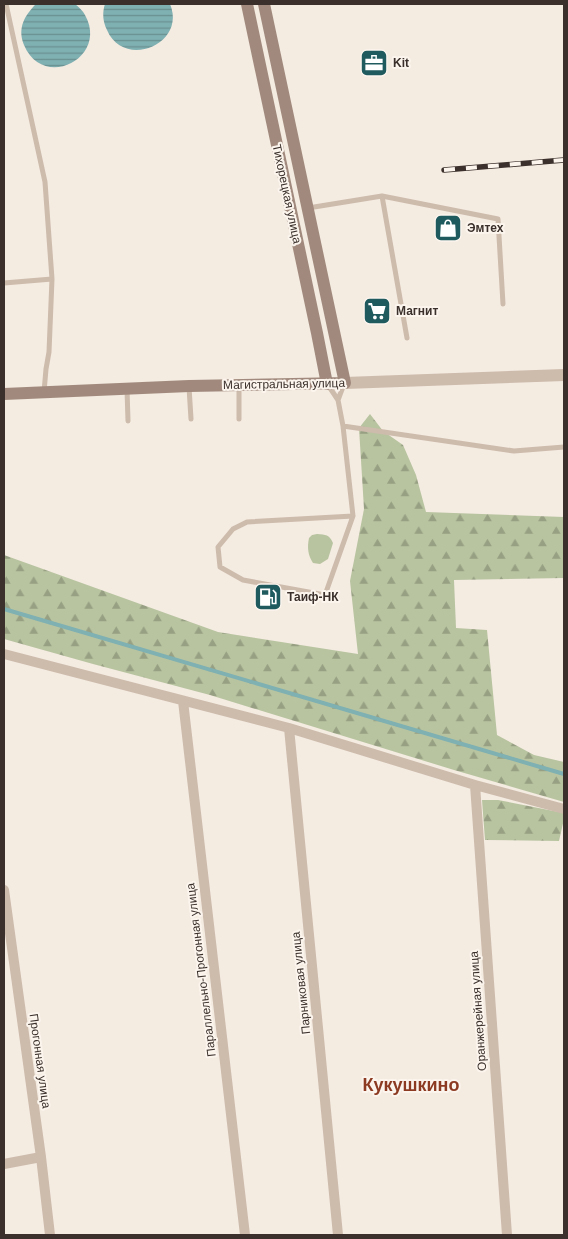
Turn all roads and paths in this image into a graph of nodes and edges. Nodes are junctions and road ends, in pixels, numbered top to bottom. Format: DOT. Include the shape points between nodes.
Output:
graph roads {
  1 [pos="6,4"];
  2 [pos="247,4"];
  3 [pos="264,4"];
  4 [pos="382,196"];
  5 [pos="307,208"];
  6 [pos="52,279"];
  7 [pos="4,283"];
  8 [pos="503,304"];
  9 [pos="407,338"];
  10 [pos="564,375"];
  11 [pos="345,383"];
  12 [pos="327,384"];
  13 [pos="188,386"];
  14 [pos="239,386"];
  15 [pos="128,389"];
  16 [pos="44,392"];
  17 [pos="4,394"];
  18 [pos="338,400"];
  19 [pos="191,418"];
  20 [pos="239,419"];
  21 [pos="128,421"];
  22 [pos="343,426"];
  23 [pos="564,447"];
  24 [pos="353,516"];
  25 [pos="4,654"];
  26 [pos="183,701"];
  27 [pos="289,728"];
  28 [pos="475,785"];
  29 [pos="564,809"];
  30 [pos="4,890"];
  31 [pos="41,1157"];
  32 [pos="4,1164"];
  33 [pos="50,1235"];
  34 [pos="245,1235"];
  35 [pos="338,1235"];
  36 [pos="507,1235"];
  1 -- 6 [label="lane" via="45,182"];
  2 -- 12 [label="main road, Тихорецкая улица"];
  3 -- 5 [label="main road, Тихорецкая улица"];
  4 -- 5 [label="lane"];
  4 -- 8 [label="lane" via="498,219"];
  4 -- 9 [label="lane"];
  5 -- 11 [label="main road, Тихорецкая улица"];
  6 -- 7 [label="lane"];
  6 -- 16 [label="lane"];
  10 -- 11 [label="street, Магистральная улица"];
  11 -- 12 [label="main road, Магистральная улица"];
  11 -- 18 [label="lane"];
  12 -- 14 [label="main road, Магистральная улица"];
  12 -- 18 [label="lane"];
  13 -- 14 [label="main road, Магистральная улица"];
  13 -- 15 [label="main road, Магистральная улица"];
  13 -- 19 [label="lane"];
  14 -- 20 [label="lane"];
  15 -- 16 [label="main road, Магистральная улица"];
  15 -- 21 [label="lane"];
  16 -- 17 [label="main road, Магистральная улица"];
  18 -- 22 [label="lane"];
  22 -- 23 [label="lane" via="514,451"];
  22 -- 24 [label="lane"];
  24 -- 24 [label="lane" via="247,522 233,529 218,548 220,567 243,580 325,595"];
  25 -- 26 [label="street"];
  26 -- 27 [label="street"];
  26 -- 34 [label="street, Параллельно-Прогонная улица"];
  27 -- 28 [label="street"];
  27 -- 35 [label="street, Парниковая улица"];
  28 -- 29 [label="street"];
  28 -- 36 [label="street, Оранжерейная улица"];
  30 -- 31 [label="street, Прогонная улица"];
  31 -- 32 [label="street"];
  31 -- 33 [label="street, Прогонная улица"];
}
